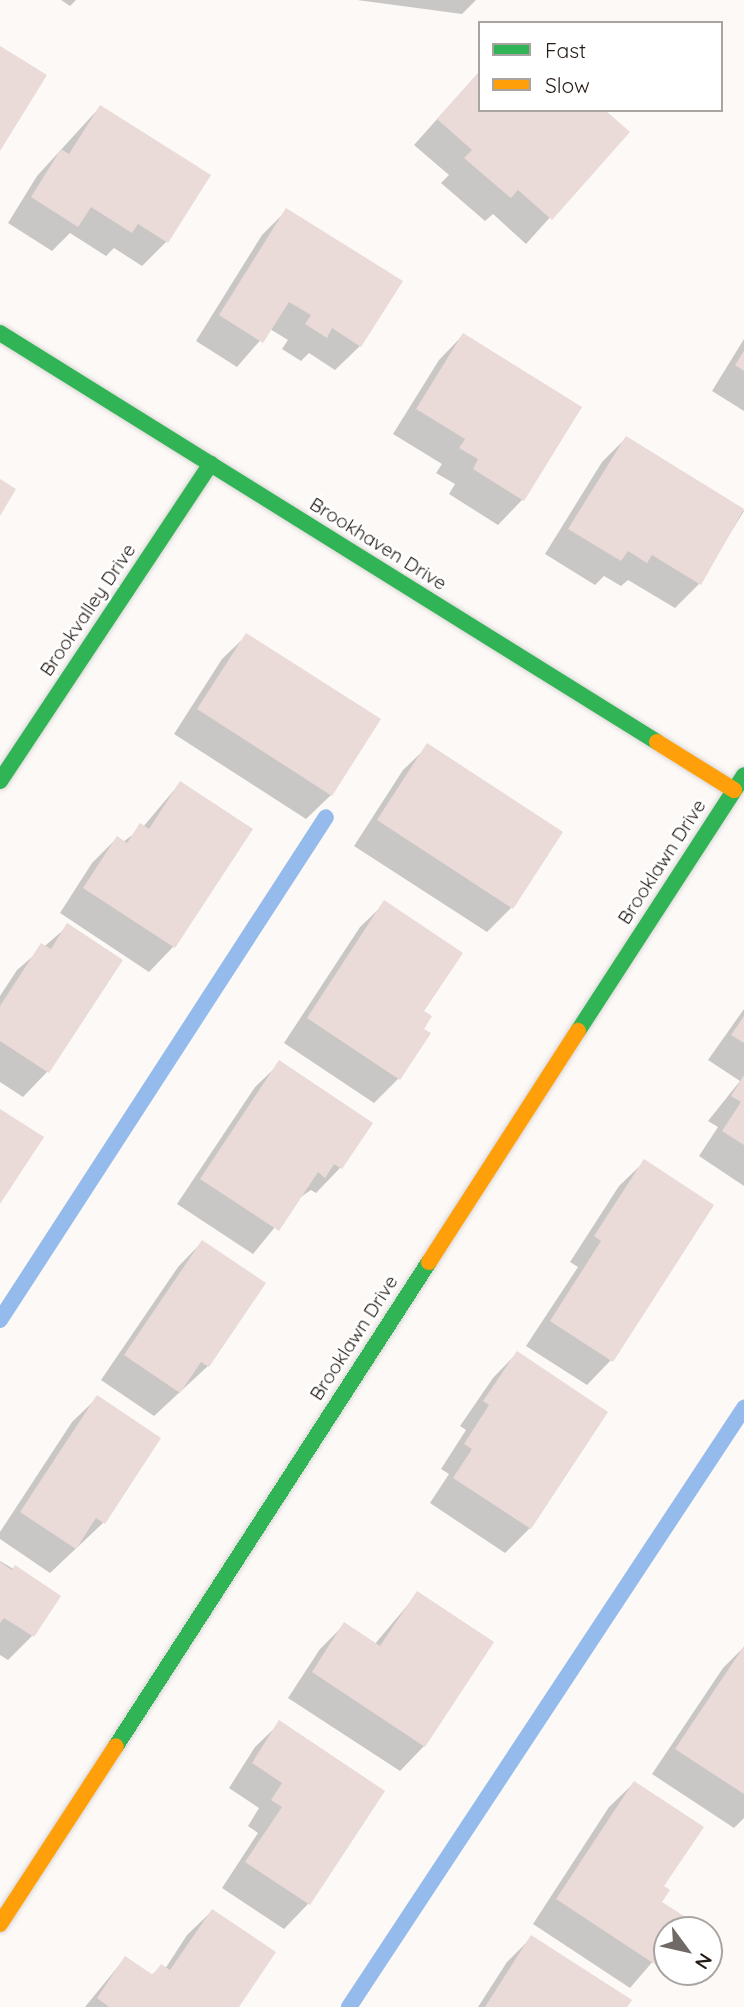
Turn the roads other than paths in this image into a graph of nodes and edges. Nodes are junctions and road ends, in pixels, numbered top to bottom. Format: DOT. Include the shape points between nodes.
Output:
graph roads {
  1 [pos="0,333"];
  2 [pos="211,464"];
  3 [pos="744,775"];
  4 [pos="0,780"];
  5 [pos="734,790"];
  6 [pos="0,1924"];
  1 -- 2 [label="street, Brookhaven Drive"];
  2 -- 4 [label="street, Brookvalley Drive"];
  2 -- 5 [label="street, Brookhaven Drive"];
  3 -- 5 [label="street, Brooklawn Drive"];
  5 -- 6 [label="street, Brooklawn Drive"];
}
